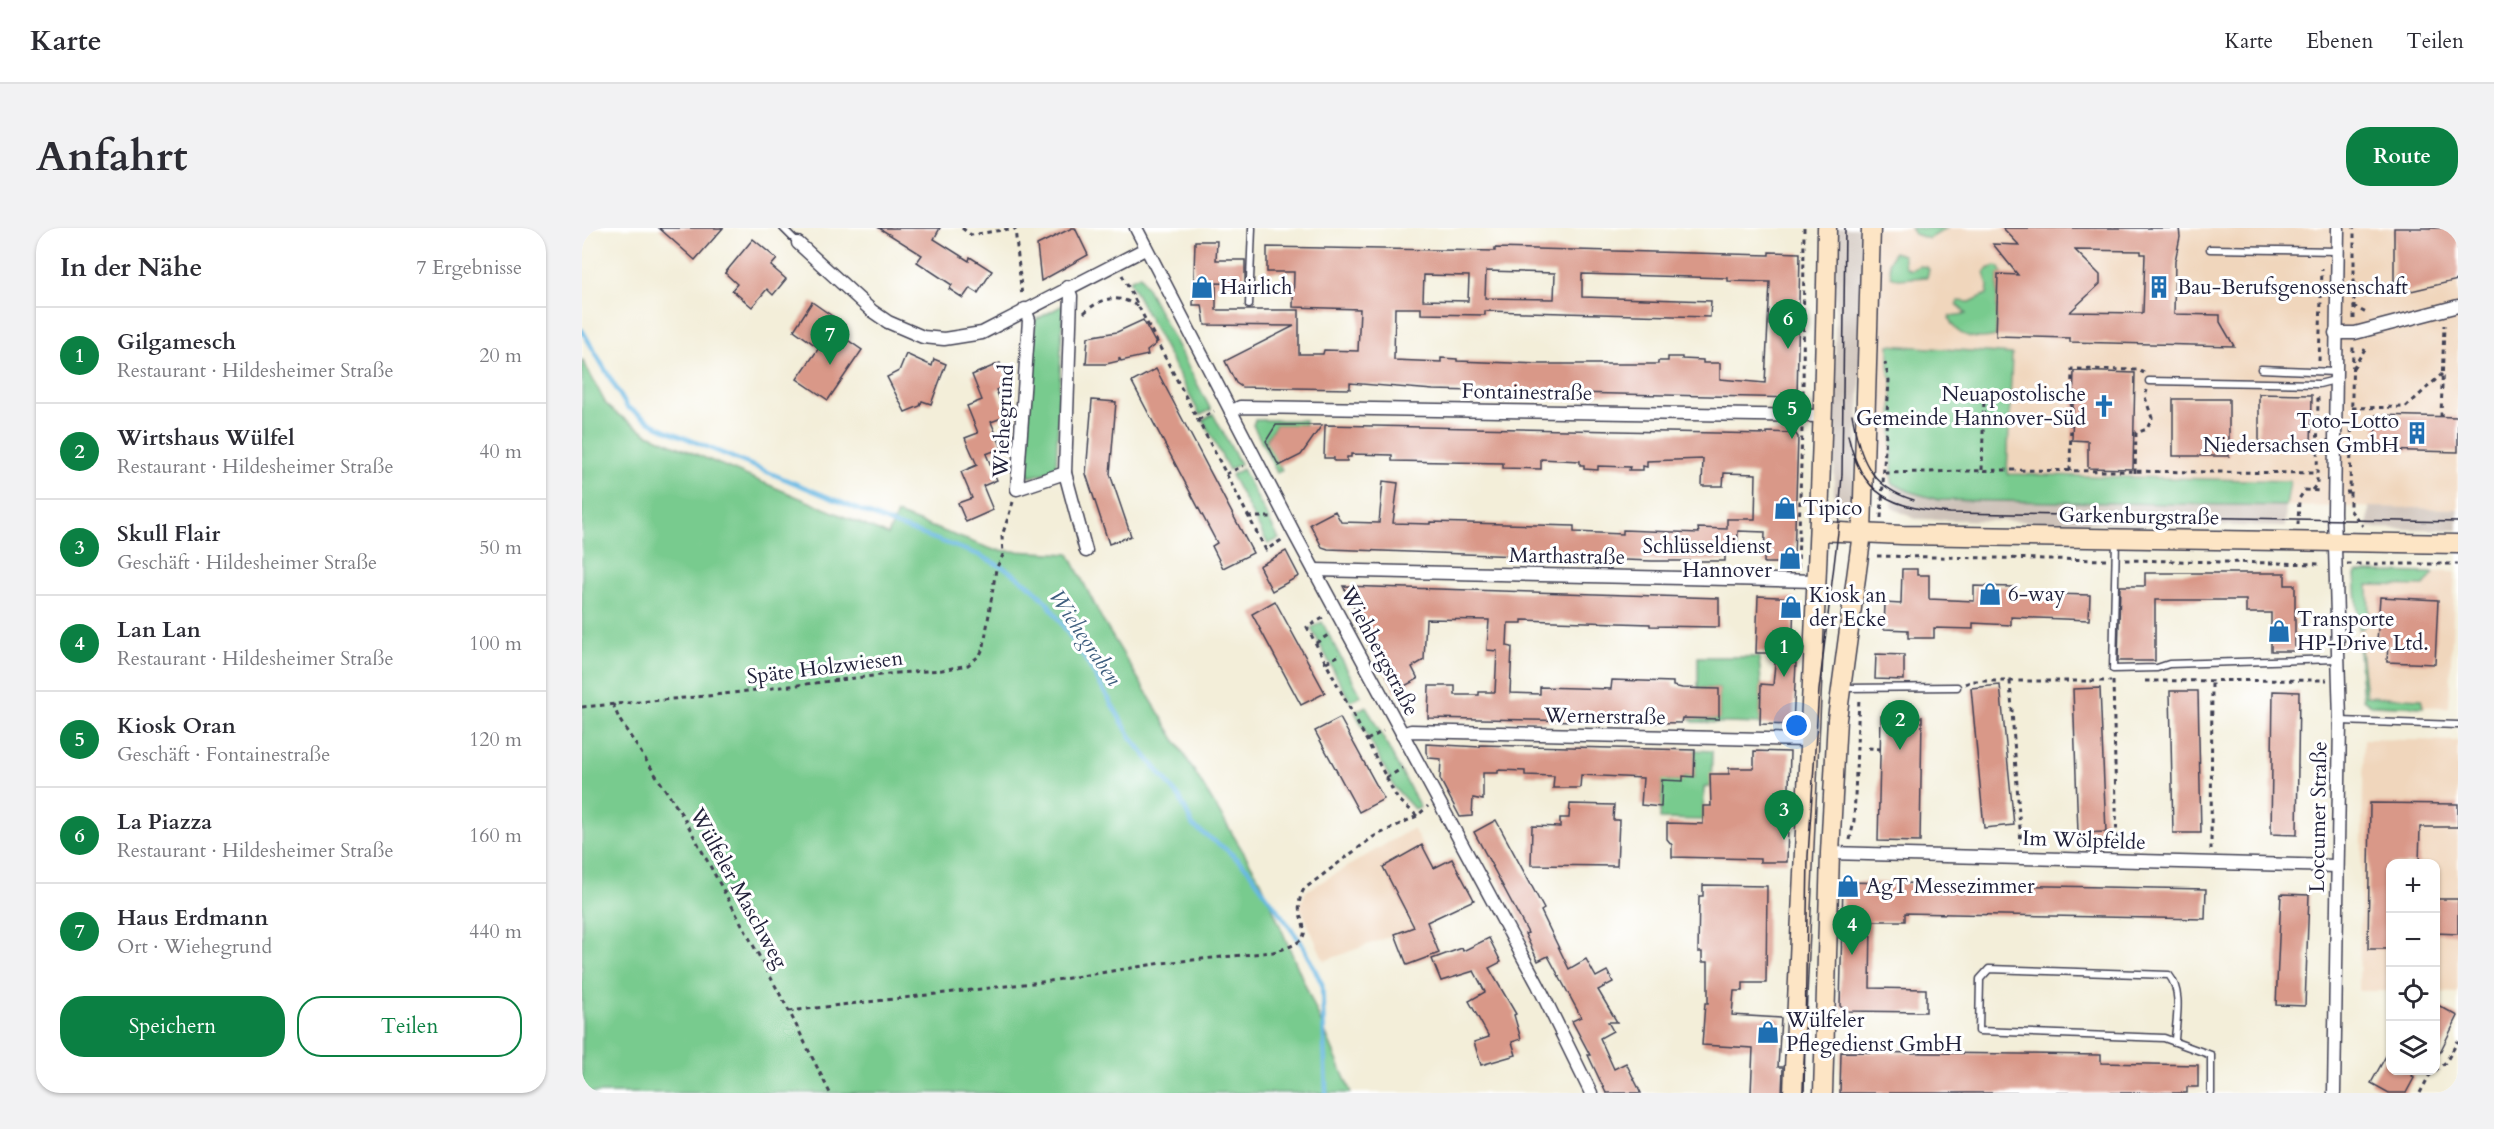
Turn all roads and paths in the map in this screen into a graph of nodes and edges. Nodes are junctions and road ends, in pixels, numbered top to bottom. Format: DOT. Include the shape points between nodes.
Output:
graph roads {
  1 [pos="783,228"];
  2 [pos="962,228"];
  3 [pos="1136,228"];
  4 [pos="1252,228"];
  5 [pos="1804,228"];
  6 [pos="1827,228"];
  7 [pos="1871,228"];
  8 [pos="2338,228"];
  9 [pos="798,243"];
  10 [pos="1145,249"];
  11 [pos="2210,249"];
  12 [pos="2337,251"];
  13 [pos="1116,263"];
  14 [pos="1067,287"];
  15 [pos="1249,305"];
  16 [pos="2458,306"];
  17 [pos="1138,307"];
  18 [pos="1025,309"];
  19 [pos="1084,313"];
  20 [pos="2451,323"];
  21 [pos="2444,325"];
  22 [pos="2433,327"];
  23 [pos="2335,333"];
  24 [pos="2374,343"];
  25 [pos="2261,369"];
  26 [pos="2352,369"];
  27 [pos="2442,374"];
  28 [pos="2335,376"];
  29 [pos="2149,381"];
  30 [pos="1984,397"];
  31 [pos="2352,408"];
  32 [pos="1214,411"];
  33 [pos="1231,412"];
  34 [pos="1803,416"];
  35 [pos="1823,416"];
  36 [pos="2441,417"];
  37 [pos="1197,420"];
  38 [pos="1243,466"];
  39 [pos="1982,470"];
  40 [pos="2070,471"];
  41 [pos="1065,472"];
  42 [pos="2135,472"];
  43 [pos="2317,473"];
  44 [pos="1226,474"];
  45 [pos="1017,489"];
  46 [pos="1248,517"];
  47 [pos="1271,518"];
  48 [pos="1819,531"];
  49 [pos="1294,533"];
  50 [pos="1870,534"];
  51 [pos="2116,538"];
  52 [pos="2334,541"];
  53 [pos="2458,544"];
  54 [pos="1798,549"];
  55 [pos="1086,551"];
  56 [pos="1877,556"];
  57 [pos="2115,560"];
  58 [pos="1876,562"];
  59 [pos="2335,564"];
  60 [pos="2457,565"];
  61 [pos="1314,570"];
  62 [pos="1818,580"];
  63 [pos="1323,618"];
  64 [pos="1331,633"];
  65 [pos="1316,643"];
  66 [pos="1342,654"];
  67 [pos="2337,659"];
  68 [pos="1326,662"];
  69 [pos="2338,680"];
  70 [pos="2010,681"];
  71 [pos="2113,681"];
  72 [pos="2124,681"];
  73 [pos="2135,681"];
  74 [pos="2212,681"];
  75 [pos="1957,687"];
  76 [pos="1840,688"];
  77 [pos="1859,688"];
  78 [pos="613,704"];
  79 [pos="582,707"];
  80 [pos="2340,721"];
  81 [pos="2458,725"];
  82 [pos="1383,731"];
  83 [pos="1402,734"];
  84 [pos="1367,740"];
  85 [pos="1808,740"];
  86 [pos="1868,748"];
  87 [pos="1881,749"];
  88 [pos="1403,768"];
  89 [pos="1386,778"];
  90 [pos="1838,853"];
  91 [pos="2022,858"];
  92 [pos="2118,861"];
  93 [pos="2211,863"];
  94 [pos="2337,866"];
  95 [pos="789,1011"];
  96 [pos="2175,1040"];
  97 [pos="2458,1041"];
  98 [pos="830,1093"];
  99 [pos="1591,1093"];
  100 [pos="1793,1093"];
  101 [pos="1823,1093"];
  102 [pos="2211,1093"];
  103 [pos="2334,1093"];
  104 [pos="2420,1093"];
  1 -- 9 [label="lane"];
  2 -- 18 [label="path" via="971,235 1015,228"];
  3 -- 10 [label="street, Wiehbergstraße"];
  4 -- 15 [label="lane"];
  5 -- 34 [label="path"];
  6 -- 35 [label="main road"];
  7 -- 50 [label="main road"];
  8 -- 12 [label="street, Loccumer Straße"];
  9 -- 18 [label="street" via="872,311 923,337 944,339 982,333"];
  10 -- 13 [label="street"];
  10 -- 33 [label="street, Wiehbergstraße"];
  11 -- 12 [label="lane"];
  12 -- 23 [label="street, Loccumer Straße"];
  13 -- 14 [label="street"];
  13 -- 17 [label="path"];
  14 -- 18 [label="street"];
  14 -- 41 [label="street" via="1071,296"];
  16 -- 23 [label="street" via="2355,333"];
  17 -- 19 [label="path" via="1116,297 1102,300"];
  17 -- 37 [label="path"];
  18 -- 45 [label="street, Wiehegrund" via="1029,320"];
  20 -- 21 [label="path"];
  21 -- 22 [label="path"];
  21 -- 27 [label="path"];
  23 -- 28 [label="street, Loccumer Straße"];
  24 -- 26 [label="path" via="2365,346"];
  25 -- 28 [label="lane"];
  27 -- 31 [label="path" via="2406,407"];
  27 -- 36 [label="path"];
  28 -- 29 [label="lane" via="2319,384"];
  28 -- 52 [label="street, Loccumer Straße"];
  29 -- 40 [label="path" via="2138,370 2072,369"];
  29 -- 42 [label="path" via="2145,397 2152,418 2147,429 2136,433"];
  30 -- 39 [label="path"];
  32 -- 37 [label="path"];
  33 -- 34 [label="street, Fontainestraße" via="1240,407"];
  33 -- 49 [label="street, Wiehbergstraße"];
  34 -- 35 [label="street, Fontainestraße"];
  34 -- 54 [label="path"];
  35 -- 48 [label="main road"];
  37 -- 44 [label="path"];
  38 -- 44 [label="path"];
  39 -- 40 [label="path"];
  39 -- 50 [label="path" via="1885,473"];
  40 -- 42 [label="path"];
  41 -- 45 [label="street, Wiehegrund"];
  41 -- 55 [label="street"];
  42 -- 43 [label="path"];
  44 -- 46 [label="path"];
  45 -- 78 [label="path, Späte Holzwiesen" via="1002,536 1003,555 996,569 984,646 968,665"];
  46 -- 47 [label="path"];
  46 -- 49 [label="path" via="1266,550"];
  48 -- 50 [label="main road, Garkenburgstraße"];
  48 -- 62 [label="main road"];
  49 -- 61 [label="street, Wiehbergstraße"];
  50 -- 51 [label="main road, Garkenburgstraße"];
  50 -- 56 [label="path"];
  50 -- 76 [label="main road" via="1857,581"];
  51 -- 52 [label="main road, Garkenburgstraße"];
  51 -- 57 [label="lane"];
  52 -- 53 [label="main road, Garkenburgstraße"];
  52 -- 59 [label="street, Loccumer Straße"];
  56 -- 57 [label="path"];
  56 -- 58 [label="path"];
  57 -- 59 [label="path"];
  57 -- 67 [label="lane" via="2113,669"];
  59 -- 60 [label="path"];
  59 -- 67 [label="street, Loccumer Straße"];
  61 -- 62 [label="street, Marthastraße"];
  61 -- 83 [label="street, Wiehbergstraße"];
  62 -- 85 [label="main road"];
  63 -- 65 [label="path" via="1307,627"];
  64 -- 65 [label="path"];
  65 -- 68 [label="path"];
  66 -- 68 [label="path"];
  67 -- 69 [label="street, Loccumer Straße"];
  68 -- 84 [label="path"];
  69 -- 74 [label="path"];
  69 -- 80 [label="street, Loccumer Straße"];
  70 -- 71 [label="path"];
  70 -- 75 [label="path" via="1973,681"];
  70 -- 91 [label="path"];
  71 -- 72 [label="path"];
  71 -- 92 [label="path"];
  73 -- 74 [label="path"];
  74 -- 93 [label="path"];
  75 -- 77 [label="lane"];
  76 -- 77 [label="lane"];
  76 -- 90 [label="main road"];
  77 -- 90 [label="path" via="1854,821"];
  78 -- 79 [label="path, Späte Holzwiesen"];
  78 -- 95 [label="path, Wülfeler Maschweg" via="684,818"];
  80 -- 81 [label="lane"];
  80 -- 94 [label="street, Loccumer Straße"];
  82 -- 84 [label="path"];
  83 -- 85 [label="street, Wernerstraße" via="1412,731"];
  83 -- 99 [label="street, Wiehbergstraße"];
  84 -- 89 [label="path"];
  85 -- 100 [label="main road"];
  86 -- 87 [label="path"];
  88 -- 89 [label="path"];
  89 -- 95 [label="path" via="1397,798 1417,816 1373,837 1304,889 1298,906 1306,933 1292,947 1028,984"];
  90 -- 91 [label="street, Im Wölpfelde"];
  90 -- 101 [label="main road"];
  91 -- 92 [label="street, Im Wölpfelde"];
  92 -- 93 [label="street, Im Wölpfelde"];
  93 -- 94 [label="street, Im Wölpfelde"];
  94 -- 103 [label="street, Loccumer Straße"];
  95 -- 98 [label="path, Wülfeler Maschweg"];
  96 -- 96 [label="lane" via="1979,1031 1980,979 1989,969 2169,975 2177,992"];
  96 -- 102 [label="lane" via="2211,1054"];
  97 -- 104 [label="path"];
}
